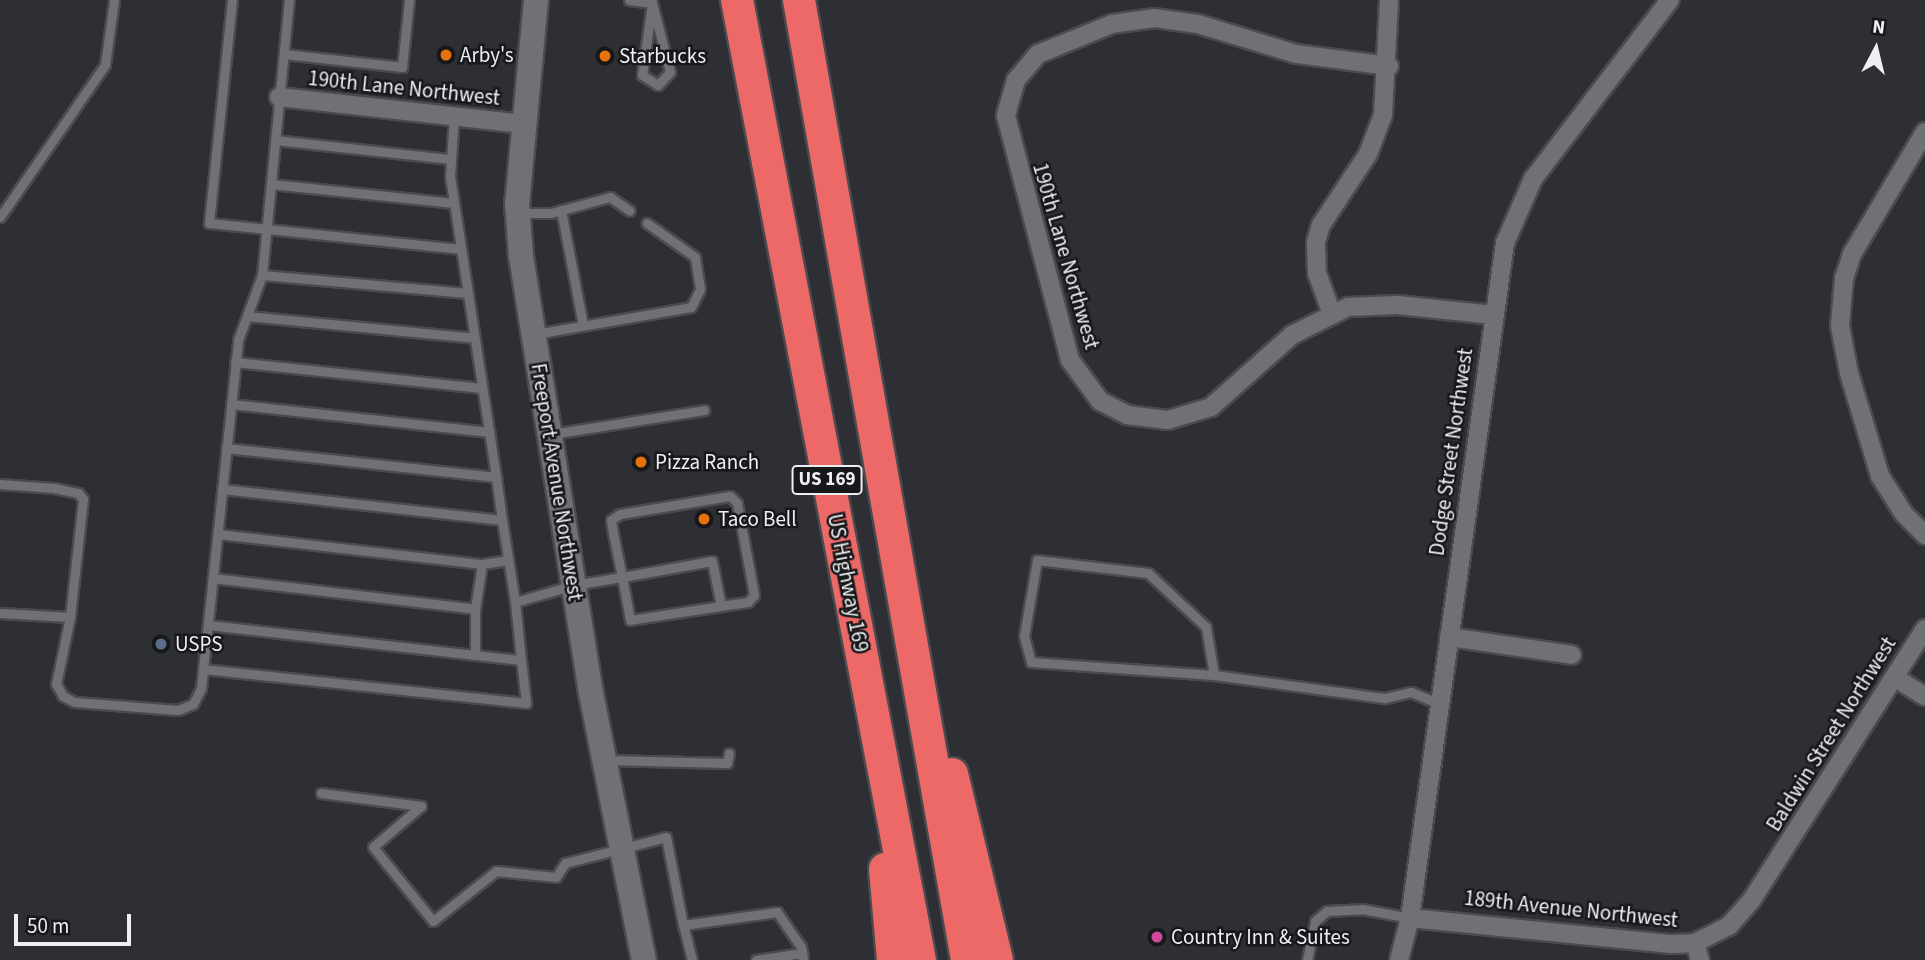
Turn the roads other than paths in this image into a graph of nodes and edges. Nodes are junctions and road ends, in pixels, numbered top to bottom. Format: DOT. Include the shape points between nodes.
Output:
graph roads {
  1 [pos="114,0"];
  2 [pos="232,0"];
  3 [pos="289,0"];
  4 [pos="409,0"];
  5 [pos="536,0"];
  6 [pos="629,0"];
  7 [pos="737,0"];
  8 [pos="799,0"];
  9 [pos="1389,0"];
  10 [pos="1670,0"];
  11 [pos="651,2"];
  12 [pos="284,54"];
  13 [pos="1389,66"];
  14 [pos="279,97"];
  15 [pos="454,117"];
  16 [pos="524,124"];
  17 [pos="1925,132"];
  18 [pos="275,140"];
  19 [pos="451,159"];
  20 [pos="271,184"];
  21 [pos="454,203"];
  22 [pos="561,210"];
  23 [pos="631,211"];
  24 [pos="517,214"];
  25 [pos="0,217"];
  26 [pos="647,223"];
  27 [pos="266,230"];
  28 [pos="460,249"];
  29 [pos="262,275"];
  30 [pos="467,293"];
  31 [pos="1332,314"];
  32 [pos="1493,315"];
  33 [pos="247,316"];
  34 [pos="583,325"];
  35 [pos="533,334"];
  36 [pos="474,338"];
  37 [pos="235,362"];
  38 [pos="482,388"];
  39 [pos="231,404"];
  40 [pos="704,410"];
  41 [pos="489,432"];
  42 [pos="549,435"];
  43 [pos="226,448"];
  44 [pos="496,477"];
  45 [pos="0,484"];
  46 [pos="222,489"];
  47 [pos="502,520"];
  48 [pos="218,534"];
  49 [pos="1925,534"];
  50 [pos="508,560"];
  51 [pos="482,564"];
  52 [pos="622,577"];
  53 [pos="213,578"];
  54 [pos="573,585"];
  55 [pos="515,602"];
  56 [pos="721,606"];
  57 [pos="475,609"];
  58 [pos="0,613"];
  59 [pos="70,617"];
  60 [pos="208,625"];
  61 [pos="908,627"];
  62 [pos="1925,629"];
  63 [pos="1449,637"];
  64 [pos="475,655"];
  65 [pos="1572,655"];
  66 [pos="521,660"];
  67 [pos="203,669"];
  68 [pos="1214,675"];
  69 [pos="1894,677"];
  70 [pos="1925,696"];
  71 [pos="870,697"];
  72 [pos="1439,704"];
  73 [pos="729,753"];
  74 [pos="606,760"];
  75 [pos="321,793"];
  76 [pos="624,845"];
  77 [pos="1776,863"];
  78 [pos="1410,918"];
  79 [pos="683,925"];
  80 [pos="1697,952"];
  81 [pos="802,957"];
  82 [pos="644,960"];
  83 [pos="692,960"];
  84 [pos="756,960"];
  85 [pos="892,960"];
  86 [pos="920,960"];
  87 [pos="967,960"];
  88 [pos="997,960"];
  89 [pos="1307,960"];
  90 [pos="1399,960"];
  1 -- 25 [label="lane" via="105,65"];
  2 -- 27 [label="lane" via="209,223"];
  3 -- 12 [label="lane"];
  4 -- 12 [label="lane" via="402,66"];
  5 -- 16 [label="street, Freeport Avenue Northwest"];
  6 -- 11 [label="lane"];
  7 -- 71 [label="highway, US Highway 169 / US 169"];
  8 -- 61 [label="highway, US 169"];
  9 -- 13 [label="street"];
  10 -- 32 [label="street, Dodge Street Northwest" via="1550,155 1521,200 1505,243"];
  11 -- 11 [label="lane" via="670,72 658,85 642,75"];
  12 -- 14 [label="lane"];
  13 -- 31 [label="street" via="1377,134 1321,225 1315,243 1317,273"];
  13 -- 31 [label="street, 190th Lane Northwest" via="1296,54 1176,19 1133,19 1038,54 1016,80 1009,97 1009,137 1058,318 1078,376 1100,401 1146,419 1190,415 1229,394 1292,335"];
  14 -- 15 [label="street, 190th Lane Northwest"];
  14 -- 18 [label="lane"];
  15 -- 16 [label="street, 190th Lane Northwest"];
  15 -- 19 [label="lane"];
  16 -- 24 [label="street, Freeport Avenue Northwest"];
  17 -- 49 [label="street" via="1852,254 1844,278 1840,326 1880,476 1904,514"];
  18 -- 19 [label="lane"];
  18 -- 20 [label="lane"];
  19 -- 21 [label="lane"];
  20 -- 21 [label="lane"];
  20 -- 27 [label="lane"];
  21 -- 28 [label="lane"];
  22 -- 23 [label="lane" via="610,197"];
  22 -- 24 [label="lane"];
  22 -- 34 [label="lane"];
  24 -- 35 [label="street, Freeport Avenue Northwest"];
  26 -- 34 [label="lane" via="695,257 699,289 691,307"];
  27 -- 28 [label="lane"];
  27 -- 29 [label="lane"];
  28 -- 30 [label="lane"];
  29 -- 30 [label="lane"];
  29 -- 33 [label="lane"];
  30 -- 36 [label="lane"];
  31 -- 32 [label="street, 190th Lane Northwest" via="1348,307 1398,305"];
  32 -- 63 [label="street, Dodge Street Northwest"];
  33 -- 36 [label="lane"];
  33 -- 37 [label="lane"];
  34 -- 35 [label="lane"];
  35 -- 42 [label="street, Freeport Avenue Northwest"];
  36 -- 38 [label="lane"];
  37 -- 38 [label="lane"];
  37 -- 39 [label="lane"];
  38 -- 41 [label="lane"];
  39 -- 41 [label="lane"];
  39 -- 43 [label="lane"];
  40 -- 42 [label="lane"];
  41 -- 44 [label="lane"];
  42 -- 54 [label="street, Freeport Avenue Northwest"];
  43 -- 44 [label="lane"];
  43 -- 46 [label="lane"];
  44 -- 47 [label="lane"];
  45 -- 59 [label="lane" via="54,488 78,493 83,499"];
  46 -- 47 [label="lane"];
  46 -- 48 [label="lane"];
  47 -- 50 [label="lane"];
  48 -- 51 [label="lane"];
  48 -- 53 [label="lane"];
  50 -- 51 [label="lane"];
  50 -- 55 [label="lane"];
  51 -- 57 [label="lane"];
  52 -- 54 [label="lane"];
  52 -- 56 [label="lane" via="630,621"];
  52 -- 56 [label="lane" via="712,561"];
  52 -- 56 [label="lane" via="611,520 620,514 730,496 737,503 754,595 748,602"];
  53 -- 57 [label="lane"];
  53 -- 60 [label="lane"];
  54 -- 55 [label="lane"];
  54 -- 74 [label="street, Freeport Avenue Northwest"];
  55 -- 66 [label="lane"];
  57 -- 64 [label="lane"];
  58 -- 59 [label="lane"];
  59 -- 67 [label="lane" via="56,684 63,696 75,702 178,710 193,704"];
  60 -- 64 [label="lane"];
  60 -- 67 [label="lane"];
  61 -- 87 [label="highway, US 169"];
  61 -- 88 [label="highway" via="959,799"];
  62 -- 69 [label="street, Baldwin Street Northwest"];
  63 -- 65 [label="street"];
  63 -- 72 [label="street, Dodge Street Northwest"];
  64 -- 66 [label="lane"];
  66 -- 67 [label="lane" via="526,703"];
  68 -- 68 [label="lane" via="1031,662 1024,636 1037,559 1148,573 1206,627"];
  68 -- 72 [label="lane" via="1385,698 1411,692"];
  69 -- 70 [label="street"];
  69 -- 77 [label="street, Baldwin Street Northwest"];
  71 -- 85 [label="highway"];
  71 -- 86 [label="highway, US Highway 169 / US 169"];
  72 -- 78 [label="street, Dodge Street Northwest"];
  73 -- 74 [label="lane" via="727,763"];
  74 -- 76 [label="street, Freeport Avenue Northwest"];
  75 -- 76 [label="lane" via="421,806 373,846 433,921 496,871 556,877 565,863"];
  76 -- 79 [label="lane" via="666,837"];
  76 -- 82 [label="street, Freeport Avenue Northwest"];
  77 -- 80 [label="street, 189th Avenue Northwest" via="1742,915"];
  78 -- 80 [label="street, 189th Avenue Northwest"];
  78 -- 89 [label="lane" via="1362,909 1327,911 1315,921"];
  78 -- 90 [label="street, Dodge Street Northwest"];
  79 -- 81 [label="lane" via="777,912"];
  79 -- 83 [label="lane"];
  81 -- 84 [label="lane"];
}
